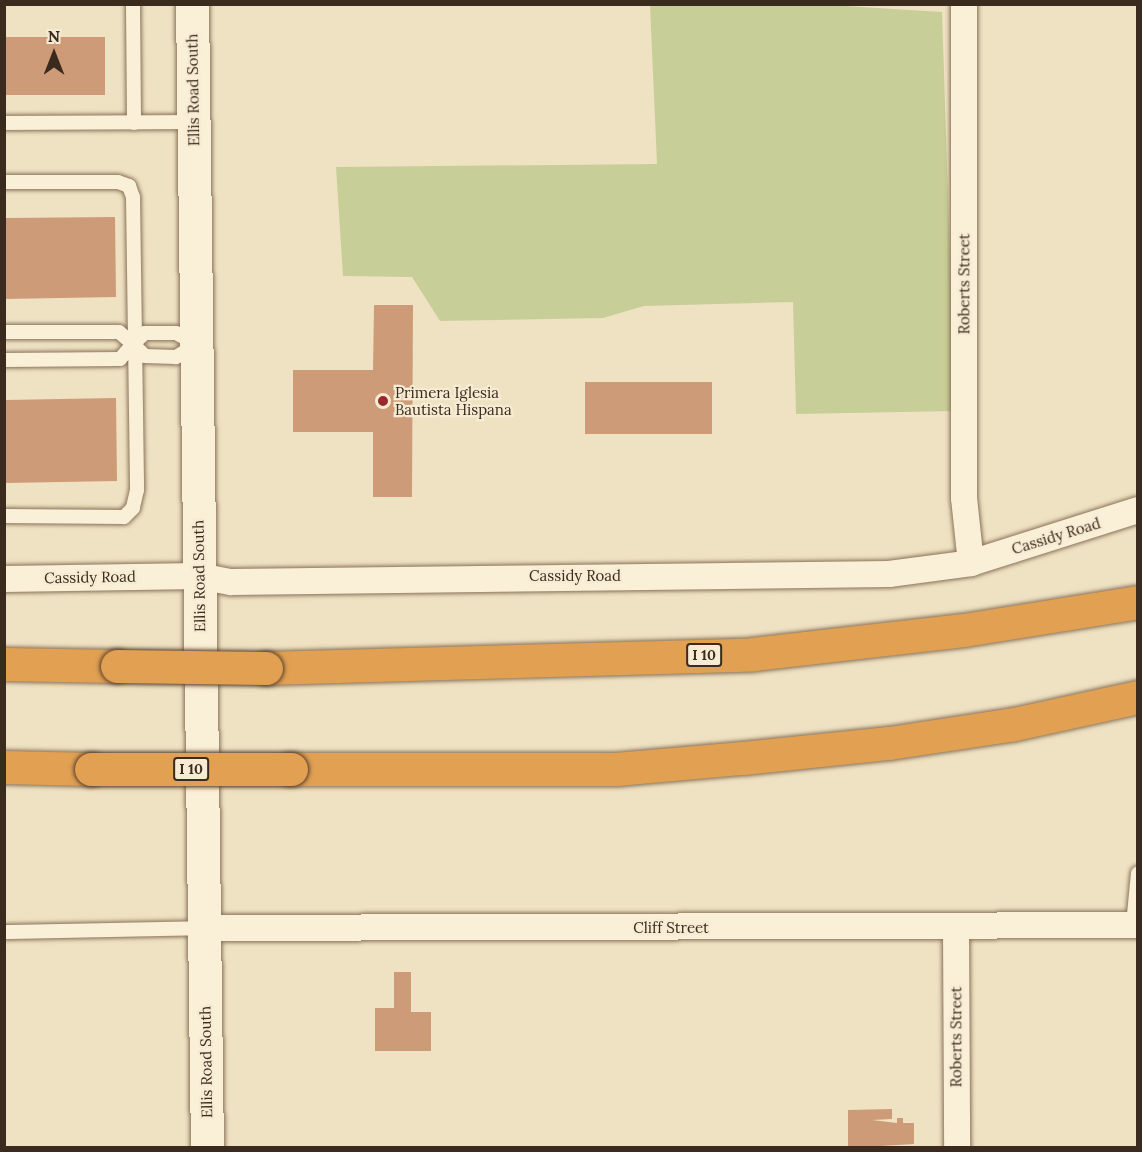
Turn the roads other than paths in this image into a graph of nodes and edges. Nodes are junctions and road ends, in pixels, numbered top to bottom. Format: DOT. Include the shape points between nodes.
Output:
graph roads {
  1 [pos="133,4"];
  2 [pos="192,4"];
  3 [pos="964,4"];
  4 [pos="193,122"];
  5 [pos="4,123"];
  6 [pos="134,123"];
  7 [pos="4,182"];
  8 [pos="4,332"];
  9 [pos="133,344"];
  10 [pos="197,344"];
  11 [pos="4,360"];
  12 [pos="1137,510"];
  13 [pos="4,516"];
  14 [pos="971,562"];
  15 [pos="199,576"];
  16 [pos="4,579"];
  17 [pos="1137,602"];
  18 [pos="4,664"];
  19 [pos="1137,697"];
  20 [pos="4,767"];
  21 [pos="1137,873"];
  22 [pos="1135,925"];
  23 [pos="956,927"];
  24 [pos="205,928"];
  25 [pos="4,932"];
  26 [pos="207,1148"];
  27 [pos="957,1148"];
  1 -- 6 [label="lane"];
  2 -- 4 [label="street, Ellis Road South"];
  3 -- 14 [label="street, Roberts Street" via="964,498"];
  4 -- 6 [label="lane"];
  4 -- 10 [label="street, Ellis Road South"];
  5 -- 6 [label="lane"];
  7 -- 9 [label="lane" via="118,182 129,186 133,197"];
  8 -- 9 [label="lane" via="119,332"];
  9 -- 10 [label="lane" via="145,333 176,333"];
  9 -- 10 [label="lane" via="145,356 176,357"];
  9 -- 11 [label="lane" via="120,359"];
  9 -- 13 [label="lane" via="137,490 133,508 124,517"];
  10 -- 15 [label="street, Ellis Road South"];
  12 -- 14 [label="street, Cassidy Road"];
  14 -- 15 [label="street, Cassidy Road" via="889,574 231,582"];
  15 -- 16 [label="street, Cassidy Road"];
  15 -- 24 [label="street, Ellis Road South"];
  17 -- 18 [label="highway, I 10, bridge" via="964,630 753,654 266,668"];
  19 -- 20 [label="highway, I 10, bridge" via="1014,724 912,740 616,769"];
  21 -- 22 [label="lane"];
  22 -- 23 [label="street, Cliff Street"];
  23 -- 24 [label="street, Cliff Street"];
  23 -- 27 [label="street, Roberts Street"];
  24 -- 25 [label="lane"];
  24 -- 26 [label="street, Ellis Road South"];
}
